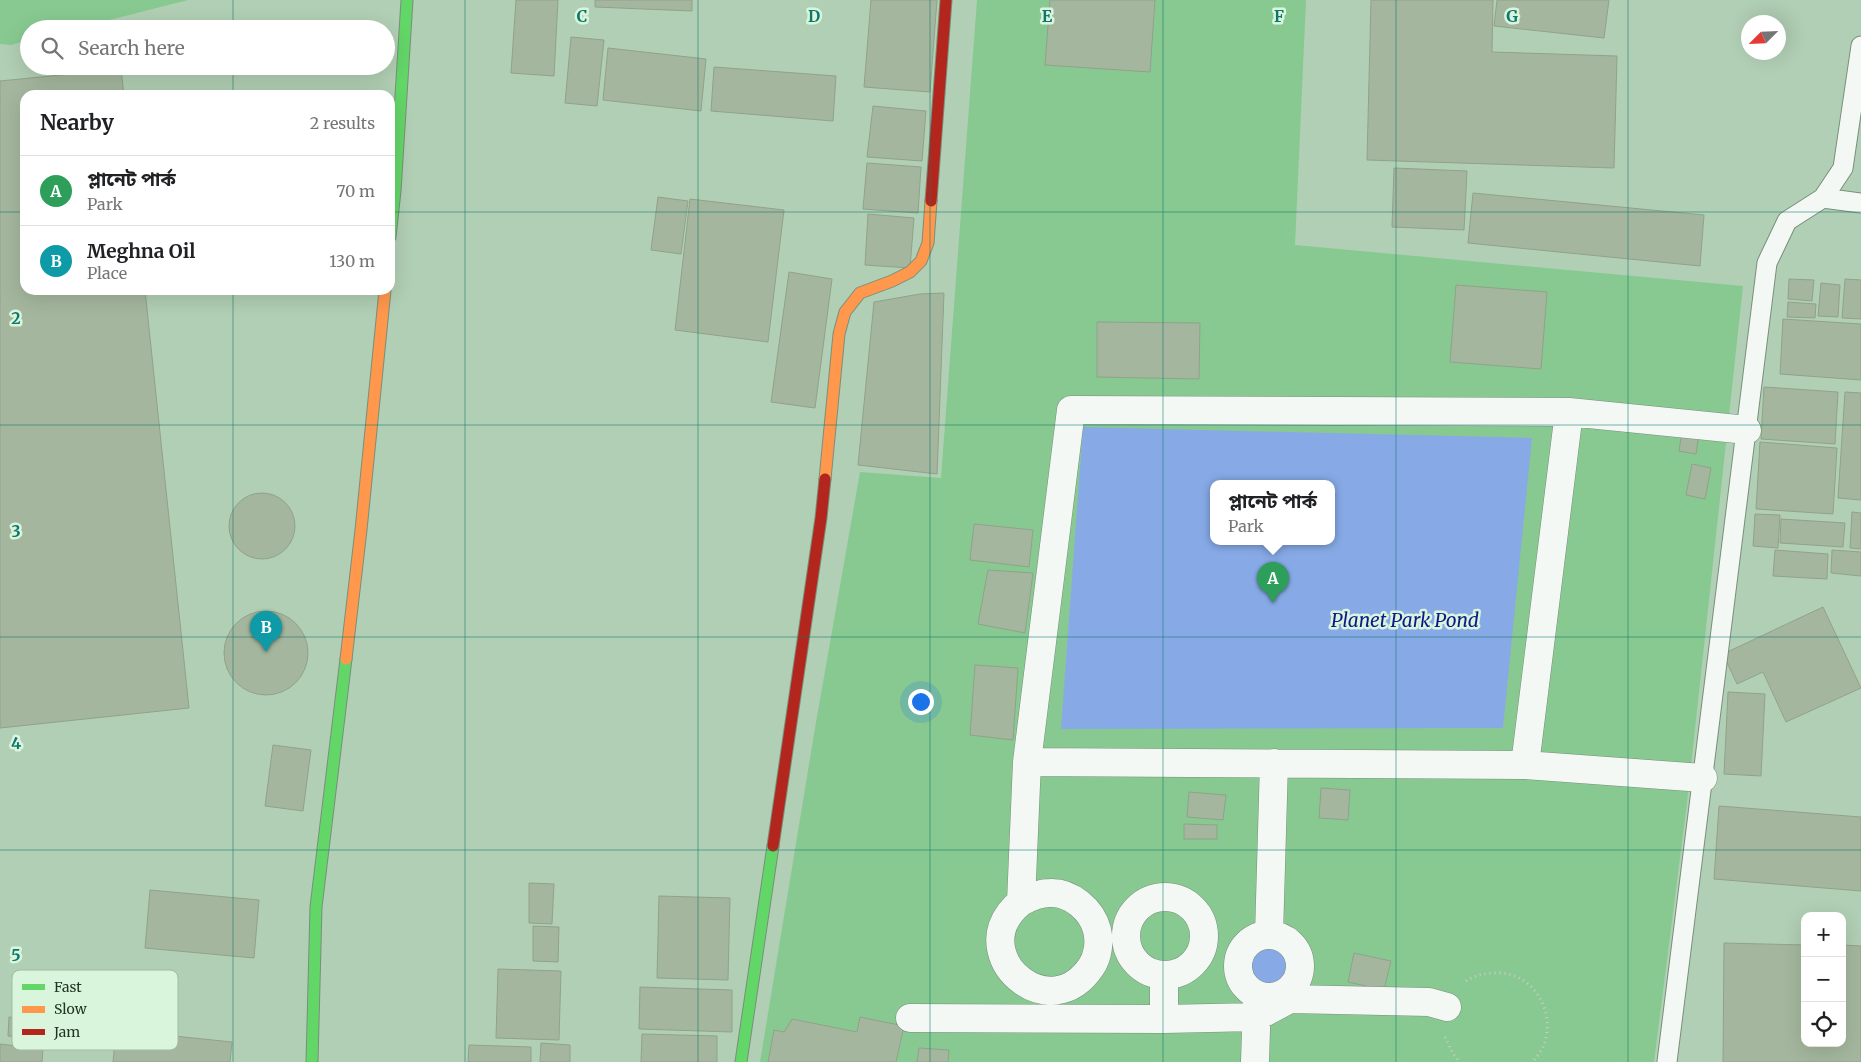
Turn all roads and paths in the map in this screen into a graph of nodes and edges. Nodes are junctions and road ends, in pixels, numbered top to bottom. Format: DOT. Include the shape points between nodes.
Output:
graph roads {
  1 [pos="407,0"];
  2 [pos="946,0"];
  3 [pos="1861,46"];
  4 [pos="395,168"];
  5 [pos="1823,198"];
  6 [pos="1861,203"];
  7 [pos="384,295"];
  8 [pos="1569,412"];
  9 [pos="1747,430"];
  10 [pos="1027,762"];
  11 [pos="1274,763"];
  12 [pos="1525,765"];
  13 [pos="1703,778"];
  14 [pos="1021,902"];
  15 [pos="1091,916"];
  16 [pos="1131,916"];
  17 [pos="1269,935"];
  18 [pos="1164,975"];
  19 [pos="1520,978"];
  20 [pos="1288,996"];
  21 [pos="1256,1006"];
  22 [pos="1447,1007"];
  23 [pos="910,1018"];
  24 [pos="1164,1019"];
  25 [pos="312,1062"];
  26 [pos="741,1062"];
  27 [pos="1255,1062"];
  28 [pos="1532,1062"];
  29 [pos="1667,1062"];
  1 -- 4 [label="street"];
  2 -- 26 [label="street" via="928,243 921,261 910,272 860,293 845,312 839,334 821,518"];
  3 -- 5 [label="lane" via="1842,168"];
  5 -- 6 [label="lane"];
  5 -- 9 [label="lane" via="1787,221 1767,263"];
  7 -- 25 [label="street" via="361,530 316,907"];
  8 -- 9 [label="street"];
  8 -- 10 [label="street" via="1071,410"];
  8 -- 12 [label="street"];
  9 -- 13 [label="lane"];
  10 -- 11 [label="street"];
  10 -- 14 [label="street"];
  11 -- 12 [label="street"];
  11 -- 17 [label="street"];
  12 -- 13 [label="street"];
  13 -- 29 [label="lane"];
  14 -- 15 [label="street" via="1051,892 1067,896"];
  14 -- 15 [label="street" via="1009,913 1003,928 1004,960 1013,974 1040,990 1072,985 1085,976 1094,963 1098,931"];
  15 -- 16 [label="street"];
  16 -- 18 [label="street" via="1126,940 1130,952 1146,970"];
  16 -- 18 [label="street" via="1140,906 1162,896 1186,902 1196,911 1202,924 1202,950 1184,971"];
  17 -- 20 [label="street" via="1289,942 1299,959 1298,978"];
  17 -- 21 [label="street" via="1258,936 1249,942 1241,950 1238,960 1241,981"];
  18 -- 24 [label="street"];
  19 -- 28 [label="path" via="1535,989 1544,1005 1548,1022 1546,1040"];
  20 -- 21 [label="street"];
  20 -- 22 [label="street" via="1429,1002"];
  21 -- 24 [label="street"];
  21 -- 27 [label="street"];
  23 -- 24 [label="street"];
}
